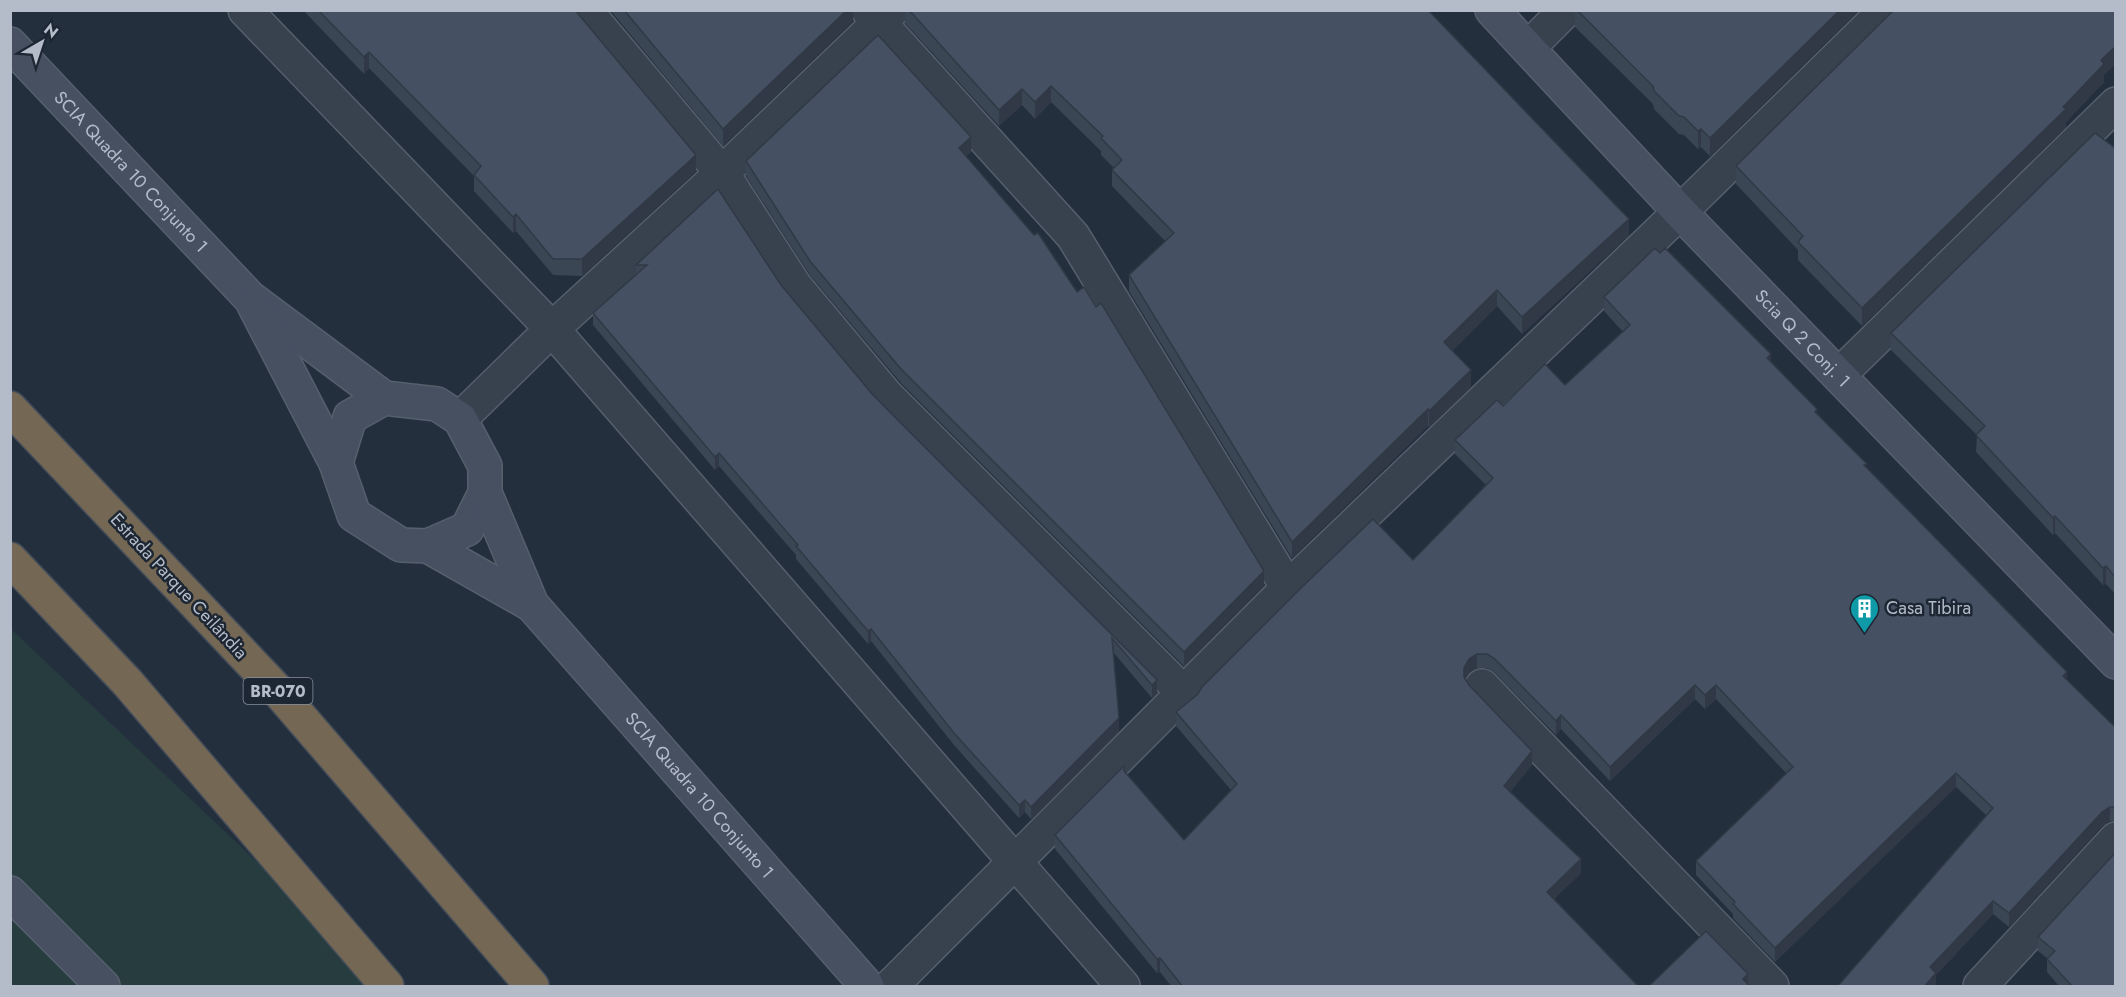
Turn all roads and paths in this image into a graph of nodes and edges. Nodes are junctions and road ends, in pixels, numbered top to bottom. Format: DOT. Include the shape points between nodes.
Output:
graph roads {
  1 [pos="245,10"];
  2 [pos="585,10"];
  3 [pos="1492,10"];
  4 [pos="1566,10"];
  5 [pos="1886,10"];
  6 [pos="880,15"];
  7 [pos="10,44"];
  8 [pos="1528,48"];
  9 [pos="2115,104"];
  10 [pos="722,173"];
  11 [pos="1680,212"];
  12 [pos="250,298"];
  13 [pos="552,329"];
  14 [pos="1839,375"];
  15 [pos="384,398"];
  16 [pos="10,408"];
  17 [pos="460,419"];
  18 [pos="336,463"];
  19 [pos="485,493"];
  20 [pos="428,546"];
  21 [pos="10,559"];
  22 [pos="1288,588"];
  23 [pos="532,605"];
  24 [pos="2115,662"];
  25 [pos="1482,686"];
  26 [pos="1185,694"];
  27 [pos="2115,839"];
  28 [pos="1016,863"];
  29 [pos="10,893"];
  30 [pos="103,987"];
  31 [pos="387,987"];
  32 [pos="532,987"];
  33 [pos="867,987"];
  34 [pos="891,987"];
  35 [pos="1123,987"];
  36 [pos="1772,987"];
  37 [pos="1980,987"];
  1 -- 13 [label="street"];
  2 -- 10 [label="street"];
  3 -- 8 [label="street, Scia Q 2 Conj. 1"];
  4 -- 8 [label="street"];
  5 -- 11 [label="street"];
  6 -- 10 [label="street"];
  6 -- 22 [label="street" via="1072,236"];
  7 -- 12 [label="street, SCIA Quadra 10 Conjunto 1"];
  8 -- 11 [label="street, Scia Q 2 Conj. 1"];
  9 -- 14 [label="street"];
  10 -- 13 [label="street"];
  10 -- 26 [label="street" via="795,286 887,396"];
  11 -- 14 [label="street, Scia Q 2 Conj. 1"];
  11 -- 22 [label="street"];
  12 -- 15 [label="street, SCIA Quadra 10 Conjunto 1"];
  12 -- 18 [label="street, SCIA Quadra 10 Conjunto 1"];
  13 -- 17 [label="street"];
  13 -- 28 [label="street"];
  14 -- 24 [label="street, Scia Q 2 Conj. 1"];
  15 -- 17 [label="street" via="437,404"];
  15 -- 18 [label="street" via="350,417"];
  16 -- 32 [label="highway, Estrada Parque Ceilândia / BR-070" via="278,691"];
  17 -- 19 [label="street" via="485,466"];
  18 -- 20 [label="street" via="354,515 401,545"];
  19 -- 20 [label="street" via="467,529"];
  19 -- 23 [label="street, SCIA Quadra 10 Conjunto 1"];
  20 -- 23 [label="street, SCIA Quadra 10 Conjunto 1"];
  21 -- 31 [label="highway" via="127,682"];
  22 -- 26 [label="street"];
  23 -- 33 [label="street, SCIA Quadra 10 Conjunto 1"];
  25 -- 36 [label="street"];
  26 -- 28 [label="street"];
  27 -- 37 [label="street"];
  28 -- 34 [label="street"];
  28 -- 35 [label="street"];
  29 -- 30 [label="street"];
}
